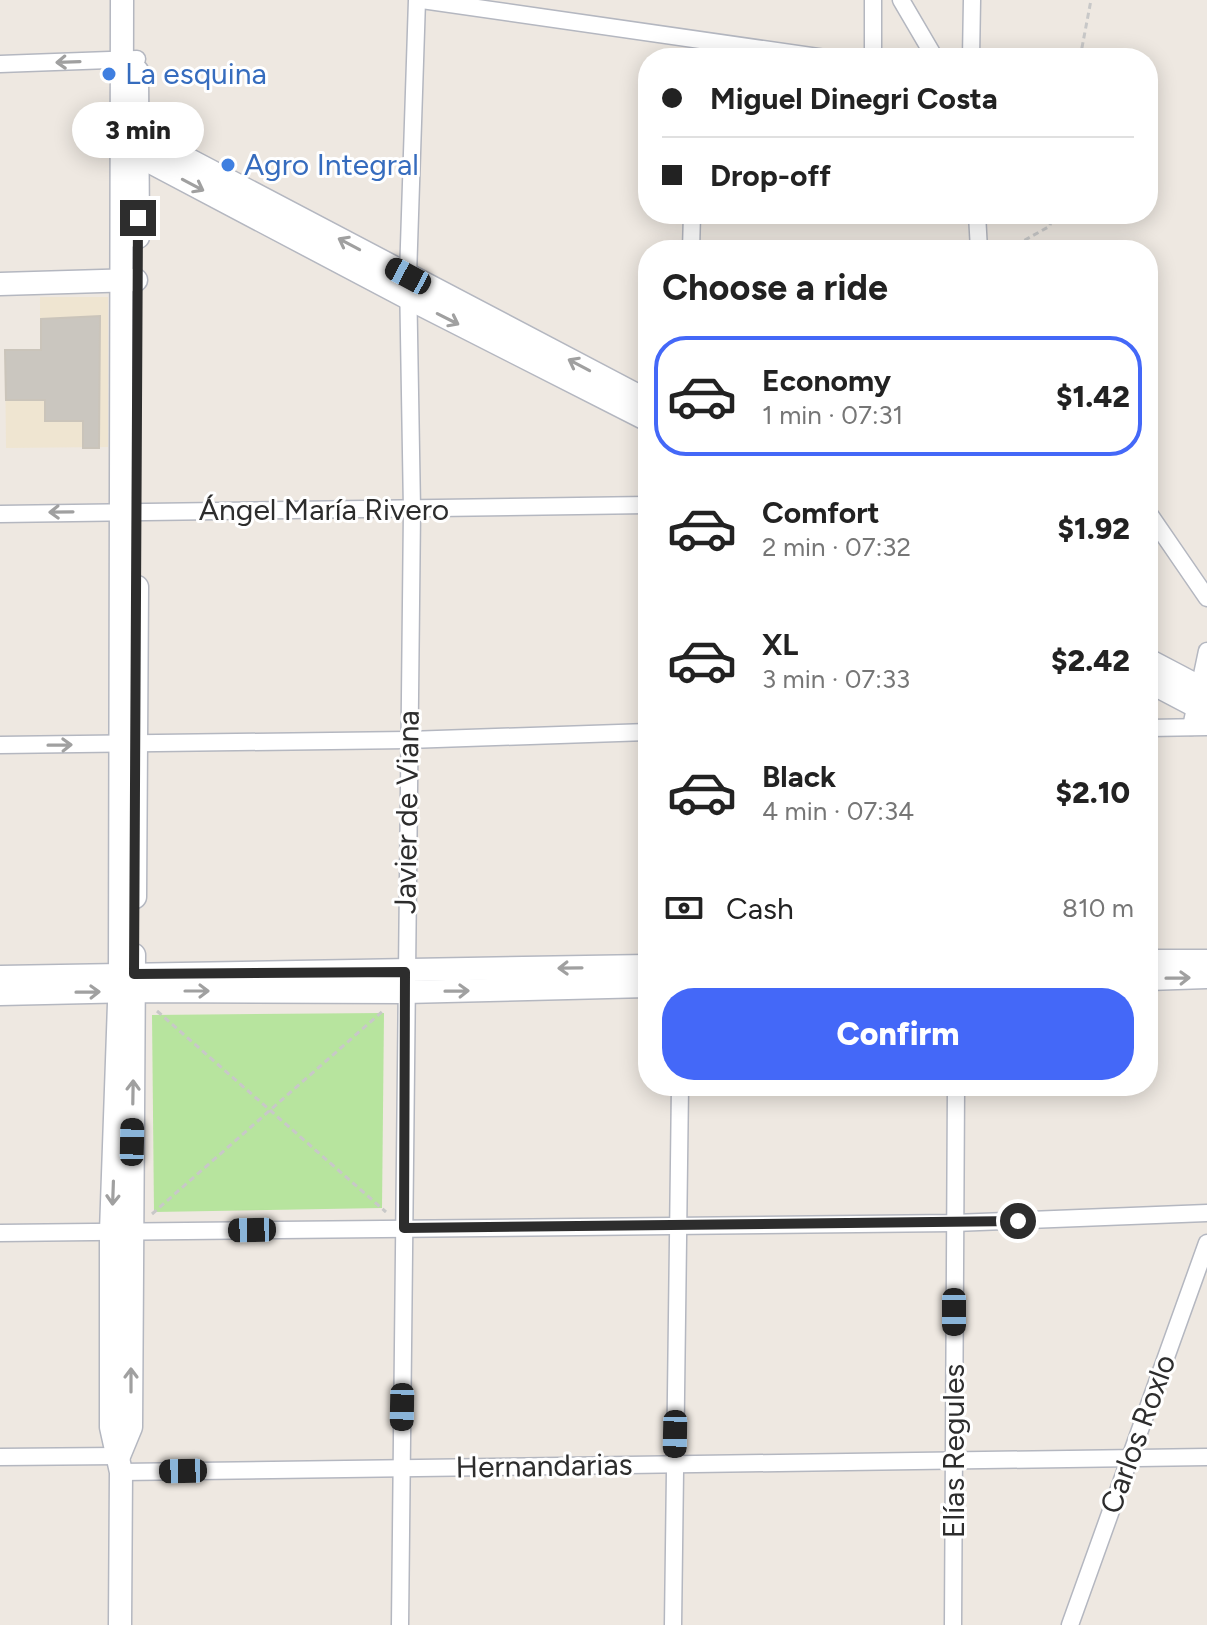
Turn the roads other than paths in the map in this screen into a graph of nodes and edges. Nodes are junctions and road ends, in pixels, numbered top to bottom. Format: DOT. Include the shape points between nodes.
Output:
graph roads {
  1 [pos="122,0"];
  2 [pos="136,0"];
  3 [pos="420,0"];
  4 [pos="873,0"];
  5 [pos="901,0"];
  6 [pos="972,0"];
  7 [pos="687,48"];
  8 [pos="873,48"];
  9 [pos="929,48"];
  10 [pos="971,48"];
  11 [pos="129,60"];
  12 [pos="0,64"];
  13 [pos="130,132"];
  14 [pos="131,156"];
  15 [pos="130,280"];
  16 [pos="0,284"];
  17 [pos="408,287"];
  18 [pos="638,396"];
  19 [pos="638,414"];
  20 [pos="638,505"];
  21 [pos="412,510"];
  22 [pos="130,511"];
  23 [pos="0,514"];
  24 [pos="1158,527"];
  25 [pos="1207,598"];
  26 [pos="1207,651"];
  27 [pos="1158,669"];
  28 [pos="1158,686"];
  29 [pos="1201,708"];
  30 [pos="1158,724"];
  31 [pos="638,732"];
  32 [pos="408,740"];
  33 [pos="128,744"];
  34 [pos="0,745"];
  35 [pos="1158,961"];
  36 [pos="1207,961"];
  37 [pos="638,967"];
  38 [pos="0,977"];
  39 [pos="1207,977"];
  40 [pos="1158,979"];
  41 [pos="405,982"];
  42 [pos="127,983"];
  43 [pos="638,986"];
  44 [pos="0,994"];
  45 [pos="680,1096"];
  46 [pos="956,1096"];
  47 [pos="1207,1213"];
  48 [pos="954,1223"];
  49 [pos="678,1225"];
  50 [pos="404,1228"];
  51 [pos="121,1232"];
  52 [pos="0,1233"];
  53 [pos="1207,1243"];
  54 [pos="0,1457"];
  55 [pos="1207,1457"];
  56 [pos="1129,1459"];
  57 [pos="954,1460"];
  58 [pos="120,1464"];
  59 [pos="674,1464"];
  60 [pos="401,1467"];
  61 [pos="124,1623"];
  62 [pos="400,1625"];
  63 [pos="673,1625"];
  64 [pos="953,1625"];
  65 [pos="1070,1625"];
  1 -- 11 [label="street"];
  2 -- 11 [label="street"];
  3 -- 7 [label="street"];
  3 -- 17 [label="street, Javier de Viana"];
  4 -- 8 [label="street"];
  5 -- 9 [label="street"];
  6 -- 10 [label="street"];
  11 -- 12 [label="street, one-way"];
  11 -- 13 [label="street"];
  13 -- 14 [label="street"];
  17 -- 13 [label="street, one-way"];
  14 -- 15 [label="street"];
  14 -- 17 [label="street, one-way"];
  15 -- 16 [label="street"];
  15 -- 22 [label="street"];
  18 -- 17 [label="street, one-way"];
  17 -- 19 [label="street, one-way"];
  17 -- 21 [label="street, Javier de Viana"];
  20 -- 21 [label="street, Ángel María Rivero"];
  21 -- 22 [label="street, Ángel María Rivero"];
  21 -- 32 [label="street, Javier de Viana"];
  22 -- 23 [label="street, Ángel María Rivero, one-way"];
  22 -- 33 [label="street"];
  24 -- 25 [label="street"];
  26 -- 29 [label="street"];
  27 -- 29 [label="street"];
  28 -- 29 [label="street"];
  29 -- 30 [label="street"];
  31 -- 32 [label="street"];
  32 -- 33 [label="street"];
  32 -- 41 [label="street, Javier de Viana"];
  34 -- 33 [label="street, one-way"];
  33 -- 42 [label="street"];
  35 -- 36 [label="street"];
  37 -- 41 [label="street, one-way"];
  38 -- 42 [label="street"];
  40 -- 39 [label="street, one-way"];
  41 -- 42 [label="street"];
  41 -- 43 [label="street, one-way"];
  41 -- 50 [label="street, Javier de Viana"];
  44 -- 42 [label="street, one-way"];
  42 -- 51 [label="street"];
  45 -- 49 [label="street"];
  46 -- 48 [label="street, Elías Regules"];
  47 -- 48 [label="street"];
  48 -- 49 [label="street"];
  48 -- 57 [label="street, Elías Regules"];
  49 -- 50 [label="street"];
  49 -- 59 [label="street"];
  50 -- 51 [label="street"];
  50 -- 60 [label="street, Javier de Viana"];
  51 -- 52 [label="street"];
  51 -- 58 [label="street" via="131,1427"];
  53 -- 56 [label="street, Carlos Roxlo"];
  54 -- 58 [label="street, Hernandarias"];
  55 -- 56 [label="street, Hernandarias"];
  56 -- 57 [label="street, Hernandarias"];
  56 -- 65 [label="street, Carlos Roxlo"];
  57 -- 59 [label="street, Hernandarias"];
  57 -- 64 [label="street, Elías Regules"];
  58 -- 60 [label="street, Hernandarias"];
  58 -- 61 [label="street"];
  59 -- 60 [label="street, Hernandarias"];
  59 -- 63 [label="street"];
  60 -- 62 [label="street, Javier de Viana"];
}
